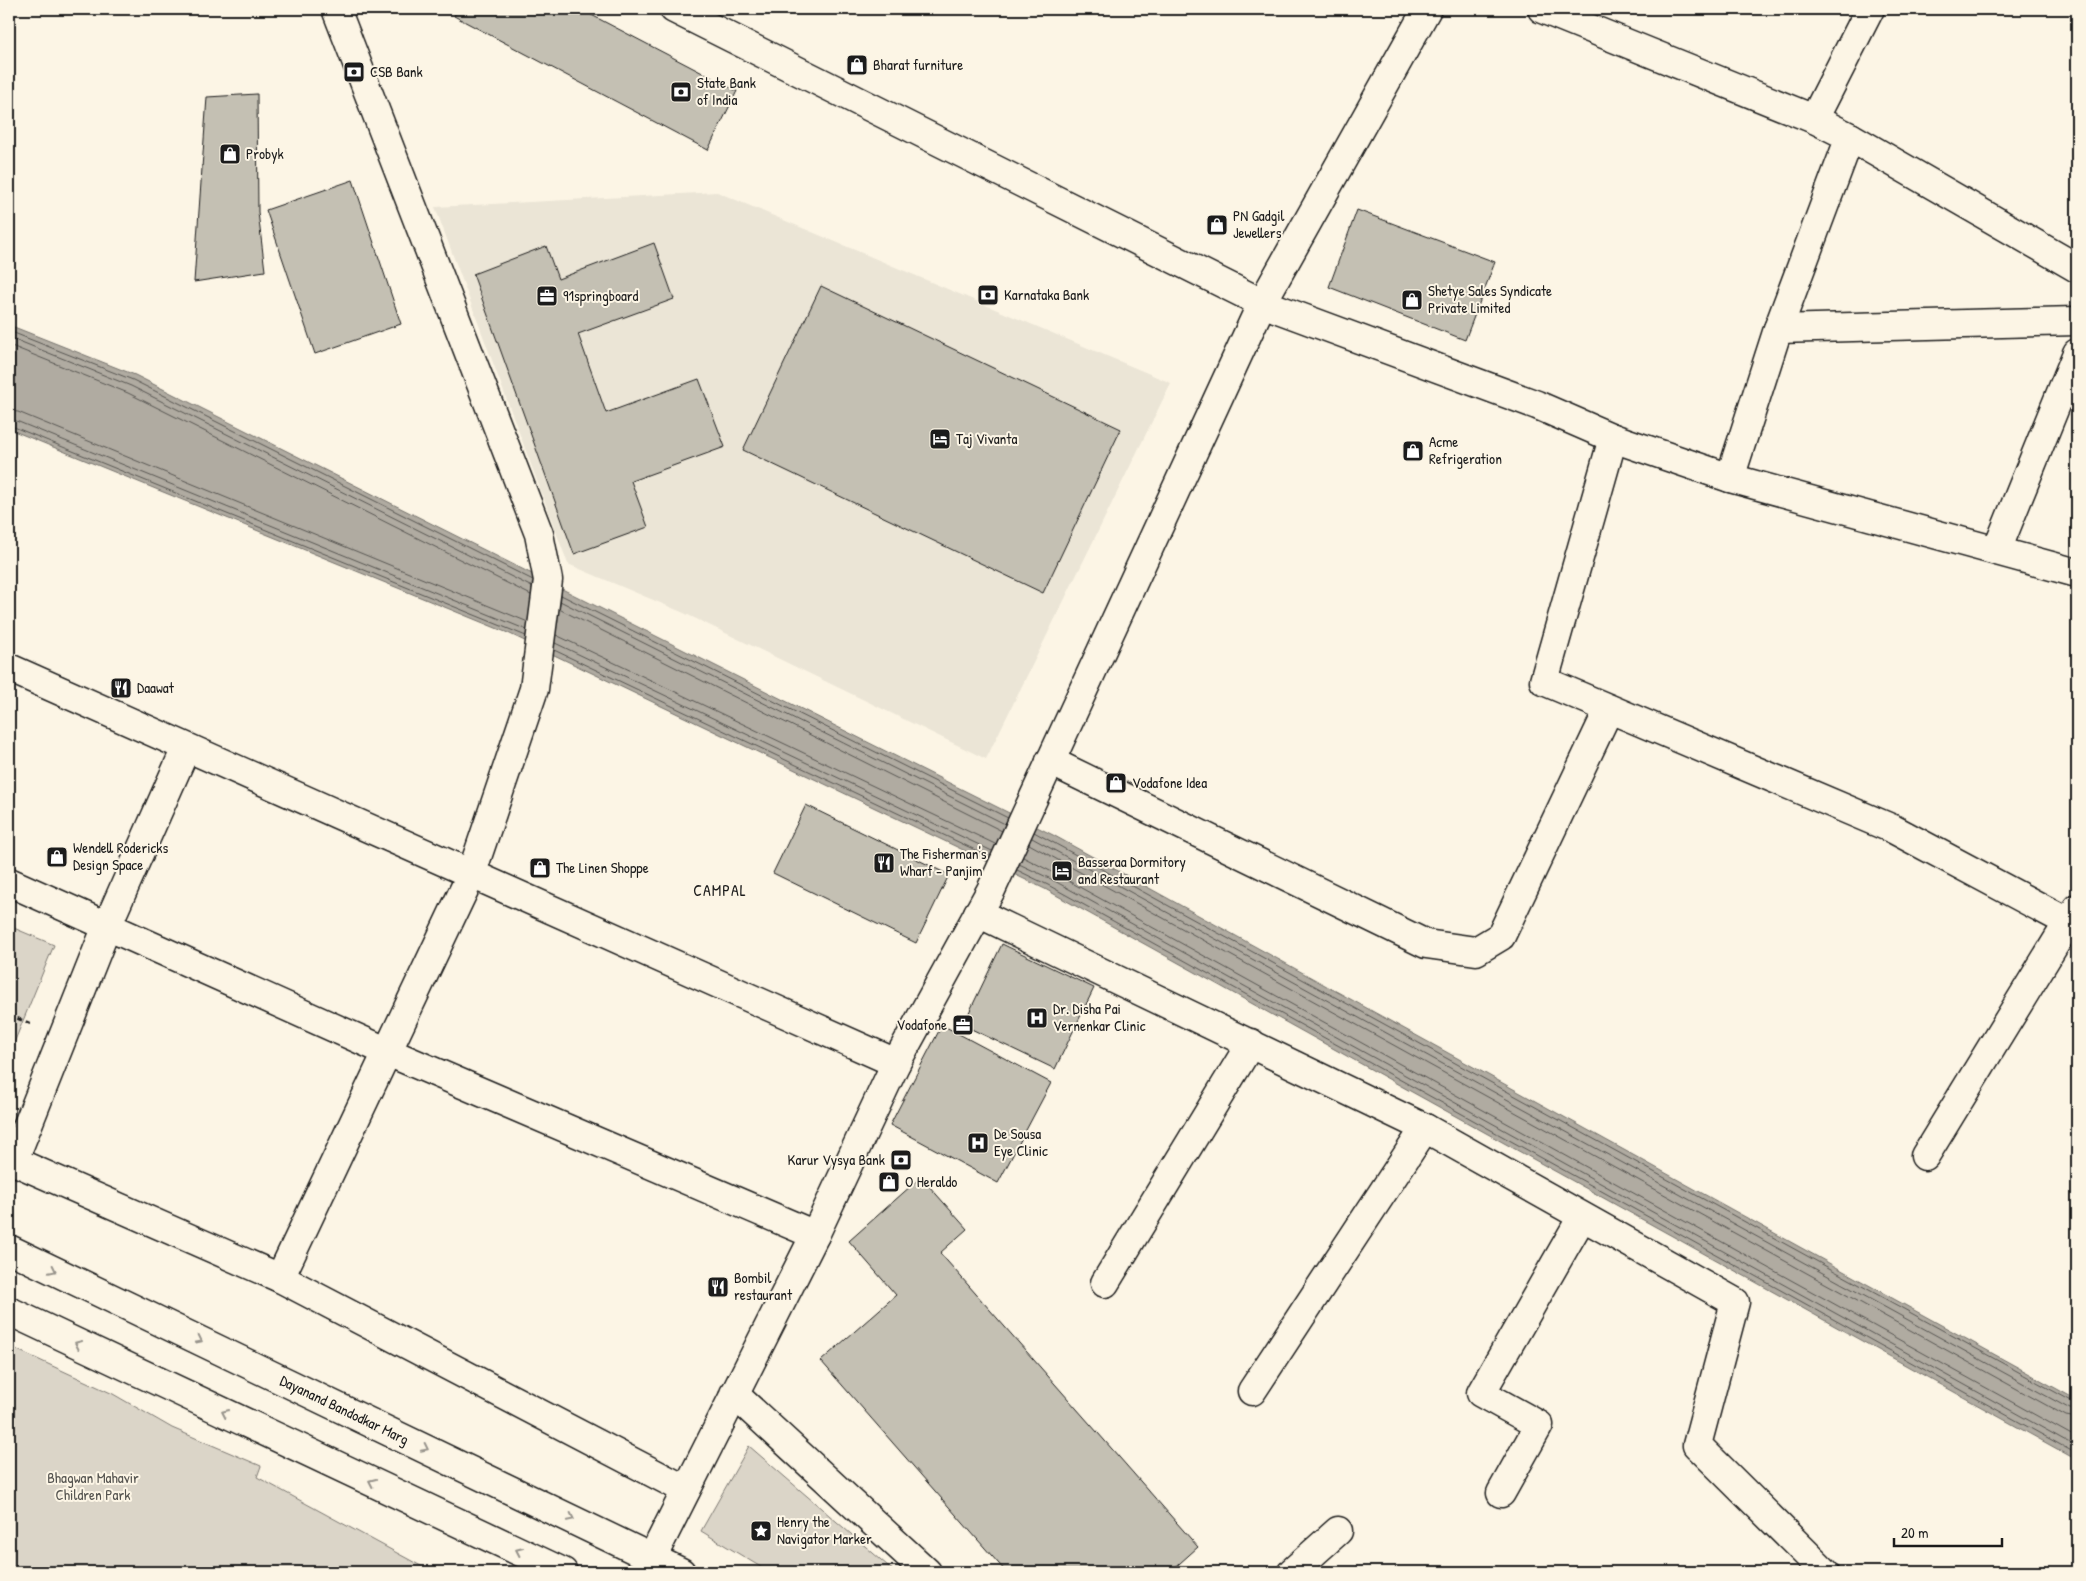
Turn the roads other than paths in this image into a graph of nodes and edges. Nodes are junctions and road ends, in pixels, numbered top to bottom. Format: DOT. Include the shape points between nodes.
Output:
graph roads {
  1 [pos="336,9"];
  2 [pos="674,9"];
  3 [pos="1427,9"];
  4 [pos="1542,9"];
  5 [pos="1870,9"];
  6 [pos="1814,119"];
  7 [pos="1850,137"];
  8 [pos="2077,268"];
  9 [pos="1262,303"];
  10 [pos="2077,321"];
  11 [pos="1778,329"];
  12 [pos="2077,353"];
  13 [pos="1613,438"];
  14 [pos="1730,478"];
  15 [pos="1997,550"];
  16 [pos="2077,573"];
  17 [pos="9,668"];
  18 [pos="1610,709"];
  19 [pos="186,748"];
  20 [pos="1050,761"];
  21 [pos="470,876"];
  22 [pos="9,882"];
  23 [pos="985,902"];
  24 [pos="2074,919"];
  25 [pos="107,926"];
  26 [pos="1251,1043"];
  27 [pos="388,1052"];
  28 [pos="896,1064"];
  29 [pos="1425,1128"];
  30 [pos="1925,1156"];
  31 [pos="11,1160"];
  32 [pos="1582,1217"];
  33 [pos="815,1235"];
  34 [pos="9,1249"];
  35 [pos="280,1278"];
  36 [pos="1105,1283"];
  37 [pos="9,1311"];
  38 [pos="1252,1391"];
  39 [pos="734,1394"];
  40 [pos="686,1490"];
  41 [pos="1501,1493"];
  42 [pos="1338,1531"];
  43 [pos="648,1565"];
  44 [pos="563,1572"];
  45 [pos="681,1572"];
  46 [pos="927,1572"];
  47 [pos="1292,1572"];
  48 [pos="1825,1572"];
  1 -- 21 [label="street" via="539,534 548,580 534,690"];
  2 -- 9 [label="street"];
  3 -- 9 [label="street"];
  4 -- 6 [label="street"];
  5 -- 6 [label="street"];
  6 -- 7 [label="street"];
  7 -- 8 [label="street"];
  7 -- 11 [label="street"];
  9 -- 13 [label="street" via="1537,405"];
  9 -- 20 [label="street"];
  10 -- 11 [label="street"];
  11 -- 14 [label="street"];
  12 -- 15 [label="street"];
  13 -- 14 [label="street"];
  13 -- 18 [label="street" via="1544,681"];
  14 -- 15 [label="street"];
  15 -- 16 [label="street"];
  17 -- 19 [label="street"];
  18 -- 20 [label="street" via="1501,936 1476,951 1426,944"];
  18 -- 24 [label="street" via="1893,830"];
  19 -- 21 [label="street"];
  19 -- 25 [label="street"];
  20 -- 23 [label="street"];
  21 -- 27 [label="street"];
  21 -- 28 [label="street"];
  22 -- 25 [label="street"];
  23 -- 26 [label="street"];
  23 -- 28 [label="street"];
  24 -- 30 [label="street"];
  25 -- 27 [label="street"];
  25 -- 31 [label="street"];
  26 -- 29 [label="street"];
  26 -- 36 [label="street"];
  27 -- 33 [label="street"];
  27 -- 35 [label="street"];
  28 -- 33 [label="street"];
  29 -- 32 [label="street"];
  29 -- 38 [label="street"];
  31 -- 35 [label="street"];
  32 -- 41 [label="street" via="1481,1393 1539,1425"];
  32 -- 48 [label="street" via="1735,1302 1697,1444"];
  33 -- 39 [label="street"];
  34 -- 43 [label="street, Dayanand Bandodkar Marg, one-way"];
  35 -- 40 [label="street"];
  44 -- 37 [label="street, one-way"];
  39 -- 40 [label="street"];
  39 -- 46 [label="street"];
  40 -- 43 [label="street"];
  42 -- 47 [label="street"];
  43 -- 45 [label="street, Dayanand Bandodkar Marg"];
}
